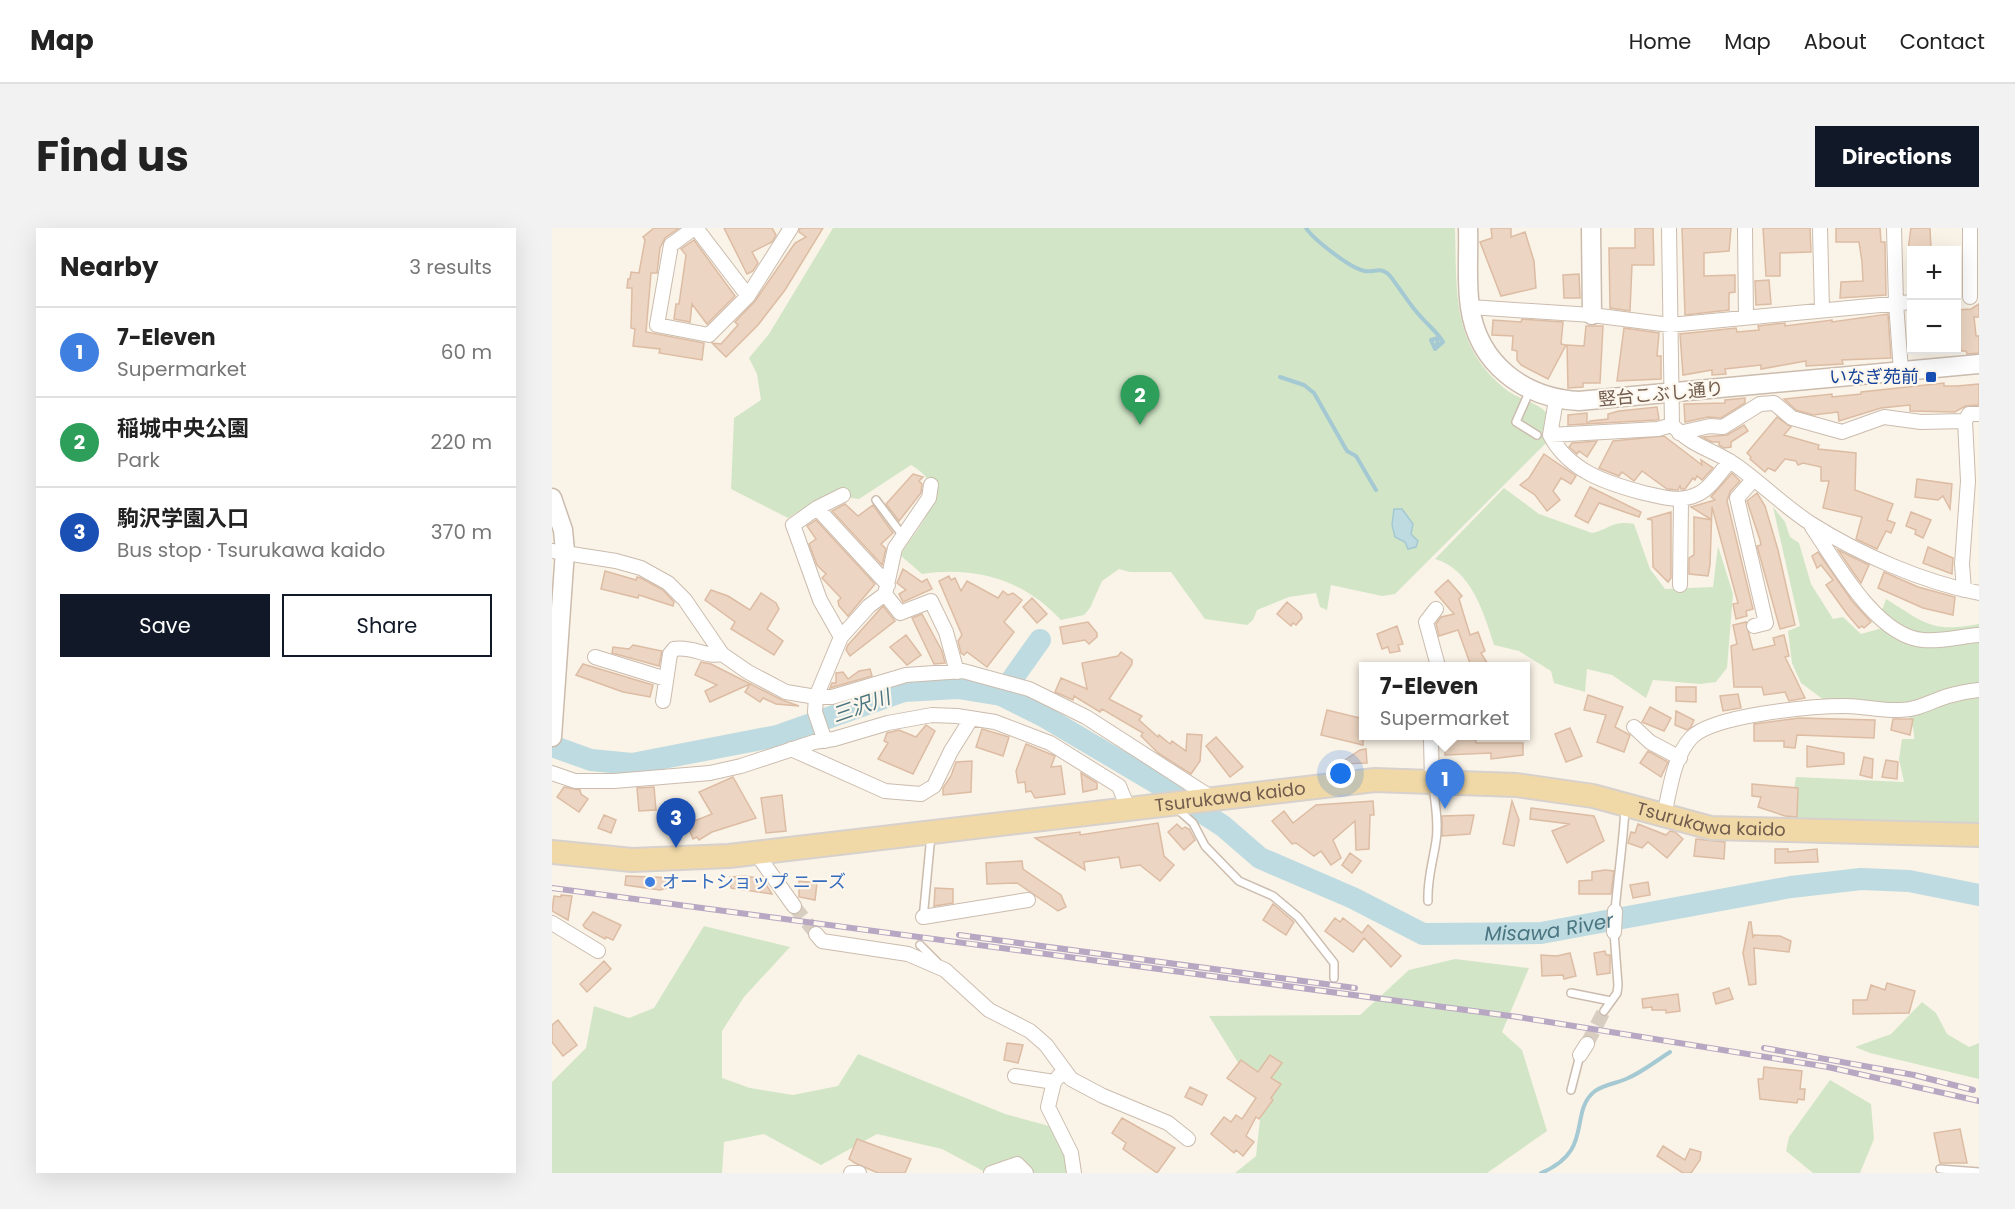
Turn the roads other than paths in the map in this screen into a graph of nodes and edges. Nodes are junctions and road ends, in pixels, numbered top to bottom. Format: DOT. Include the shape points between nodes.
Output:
graph roads {
  1 [pos="695,228"];
  2 [pos="1468,228"];
  3 [pos="1591,228"];
  4 [pos="1669,228"];
  5 [pos="1745,228"];
  6 [pos="1820,228"];
  7 [pos="1894,228"];
  8 [pos="1970,228"];
  9 [pos="785,231"];
  10 [pos="748,296"];
  11 [pos="1969,298"];
  12 [pos="1907,302"];
  13 [pos="1896,303"];
  14 [pos="1470,307"];
  15 [pos="1822,310"];
  16 [pos="1592,315"];
  17 [pos="1746,318"];
  18 [pos="1670,325"];
  19 [pos="1979,364"];
  20 [pos="1901,371"];
  21 [pos="1530,390"];
  22 [pos="1672,393"];
  23 [pos="1556,400"];
  24 [pos="1979,414"];
  25 [pos="1965,421"];
  26 [pos="1676,429"];
  27 [pos="1544,435"];
  28 [pos="1730,461"];
  29 [pos="1754,479"];
  30 [pos="931,485"];
  31 [pos="843,495"];
  32 [pos="552,498"];
  33 [pos="876,500"];
  34 [pos="1682,500"];
  35 [pos="817,508"];
  36 [pos="1810,522"];
  37 [pos="903,536"];
  38 [pos="558,551"];
  39 [pos="1680,585"];
  40 [pos="887,589"];
  41 [pos="1964,590"];
  42 [pos="1979,593"];
  43 [pos="1436,609"];
  44 [pos="1754,626"];
  45 [pos="1979,635"];
  46 [pos="841,637"];
  47 [pos="722,654"];
  48 [pos="595,657"];
  49 [pos="1437,662"];
  50 [pos="957,672"];
  51 [pos="666,679"];
  52 [pos="1979,690"];
  53 [pos="663,701"];
  54 [pos="815,704"];
  55 [pos="971,718"];
  56 [pos="1634,728"];
  57 [pos="553,730"];
  58 [pos="824,737"];
  59 [pos="1431,740"];
  60 [pos="791,749"];
  61 [pos="1680,758"];
  62 [pos="552,773"];
  63 [pos="1432,781"];
  64 [pos="1212,798"];
  65 [pos="1175,802"];
  66 [pos="1625,803"];
  67 [pos="1128,808"];
  68 [pos="1665,815"];
  69 [pos="931,832"];
  70 [pos="1979,835"];
  71 [pos="552,852"];
  72 [pos="756,853"];
  73 [pos="1028,900"];
  74 [pos="1428,901"];
  75 [pos="794,906"];
  76 [pos="1615,911"];
  77 [pos="922,920"];
  78 [pos="552,923"];
  79 [pos="1614,932"];
  80 [pos="816,934"];
  81 [pos="920,945"];
  82 [pos="598,951"];
  83 [pos="945,969"];
  84 [pos="1334,978"];
  85 [pos="1571,993"];
  86 [pos="1611,1001"];
  87 [pos="1604,1011"];
  88 [pos="1583,1050"];
  89 [pos="1064,1070"];
  90 [pos="1016,1076"];
  91 [pos="1054,1082"];
  92 [pos="1571,1090"];
  93 [pos="1188,1139"];
  94 [pos="1940,1169"];
  95 [pos="1008,1170"];
  96 [pos="1979,1172"];
  97 [pos="851,1173"];
  98 [pos="859,1173"];
  99 [pos="991,1173"];
  100 [pos="1026,1173"];
  101 [pos="1074,1173"];
  1 -- 10 [label="street"];
  1 -- 10 [label="street" via="671,245 657,325 708,335"];
  2 -- 14 [label="street, 竪台こぶし通り"];
  3 -- 16 [label="street"];
  4 -- 18 [label="street"];
  5 -- 17 [label="street"];
  6 -- 15 [label="street"];
  7 -- 13 [label="street"];
  8 -- 11 [label="street"];
  9 -- 10 [label="street"];
  12 -- 13 [label="street"];
  13 -- 15 [label="street"];
  13 -- 20 [label="street"];
  14 -- 16 [label="street"];
  14 -- 21 [label="street, 竪台こぶし通り" via="1480,342 1494,362"];
  15 -- 17 [label="street"];
  16 -- 18 [label="street"];
  17 -- 18 [label="street"];
  18 -- 22 [label="street"];
  19 -- 20 [label="street, 竪台こぶし通り"];
  20 -- 22 [label="street, 竪台こぶし通り"];
  21 -- 23 [label="street, 竪台こぶし通り"];
  21 -- 27 [label="lane" via="1516,422"];
  22 -- 23 [label="street, 竪台こぶし通り"];
  22 -- 26 [label="street"];
  23 -- 27 [label="street"];
  24 -- 25 [label="street" via="1969,414"];
  25 -- 26 [label="street" via="1921,422 1884,417 1842,432 1792,418 1774,403 1760,404 1723,427"];
  25 -- 41 [label="street" via="1968,480"];
  26 -- 27 [label="street"];
  26 -- 28 [label="street" via="1706,452"];
  27 -- 34 [label="street" via="1588,474 1612,485"];
  28 -- 29 [label="street"];
  28 -- 34 [label="street" via="1701,494"];
  29 -- 36 [label="street"];
  29 -- 44 [label="street" via="1737,498 1766,623"];
  30 -- 37 [label="street" via="929,498"];
  31 -- 35 [label="street"];
  32 -- 38 [label="street" via="563,530"];
  33 -- 37 [label="lane"];
  34 -- 39 [label="street"];
  35 -- 40 [label="street"];
  35 -- 46 [label="street" via="794,525 820,600"];
  36 -- 41 [label="street" via="1907,573"];
  36 -- 45 [label="street" via="1847,578 1885,621 1924,640"];
  37 -- 40 [label="street" via="892,555"];
  38 -- 47 [label="street" via="641,568 668,582 686,600"];
  38 -- 57 [label="street"];
  40 -- 46 [label="street"];
  40 -- 50 [label="street" via="900,614 931,602"];
  41 -- 42 [label="street"];
  43 -- 49 [label="street" via="1426,622"];
  46 -- 54 [label="street"];
  47 -- 51 [label="street" via="714,656 688,647 674,649"];
  47 -- 54 [label="street" via="748,672"];
  48 -- 51 [label="street"];
  50 -- 54 [label="street" via="906,675"];
  50 -- 64 [label="street" via="1025,687 1086,717"];
  51 -- 53 [label="street"];
  52 -- 61 [label="street" via="1900,710 1846,706 1797,709 1717,724 1691,738"];
  54 -- 58 [label="street"];
  55 -- 58 [label="street" via="921,717"];
  55 -- 60 [label="street" via="934,786 921,794 885,791"];
  55 -- 67 [label="street" via="1022,730 1050,743 1119,786"];
  56 -- 61 [label="street"];
  58 -- 60 [label="street"];
  59 -- 63 [label="street"];
  60 -- 62 [label="street" via="741,766 658,779 575,781"];
  61 -- 68 [label="street"];
  63 -- 64 [label="main road, Tsurukawa kaido" via="1375,780"];
  63 -- 66 [label="main road, Tsurukawa kaido" via="1516,785"];
  63 -- 74 [label="lane" via="1437,816 1427,880"];
  64 -- 65 [label="main road, Tsurukawa kaido"];
  65 -- 67 [label="main road, Tsurukawa kaido"];
  65 -- 84 [label="lane" via="1193,823 1205,846 1239,881 1273,896 1298,917 1334,963"];
  66 -- 68 [label="main road, Tsurukawa kaido"];
  66 -- 76 [label="lane"];
  67 -- 69 [label="main road, Tsurukawa kaido"];
  68 -- 70 [label="main road, Tsurukawa kaido" via="1711,828"];
  69 -- 72 [label="main road, Tsurukawa kaido"];
  69 -- 77 [label="lane"];
  71 -- 72 [label="main road, Tsurukawa kaido" via="632,860"];
  72 -- 75 [label="street"];
  73 -- 77 [label="street"];
  76 -- 79 [label="street"];
  78 -- 82 [label="street"];
  79 -- 86 [label="lane" via="1618,985"];
  80 -- 83 [label="street" via="822,941 908,954"];
  81 -- 83 [label="lane"];
  83 -- 89 [label="street" via="989,1010 1030,1031"];
  85 -- 86 [label="lane"];
  86 -- 87 [label="lane"];
  88 -- 92 [label="lane"];
  89 -- 91 [label="street"];
  89 -- 93 [label="street" via="1071,1079 1168,1123"];
  90 -- 91 [label="street"];
  91 -- 101 [label="street" via="1048,1107 1071,1153"];
  94 -- 96 [label="lane"];
  95 -- 99 [label="street"];
  95 -- 100 [label="street" via="1017,1164"];
  97 -- 98 [label="street"];
}
